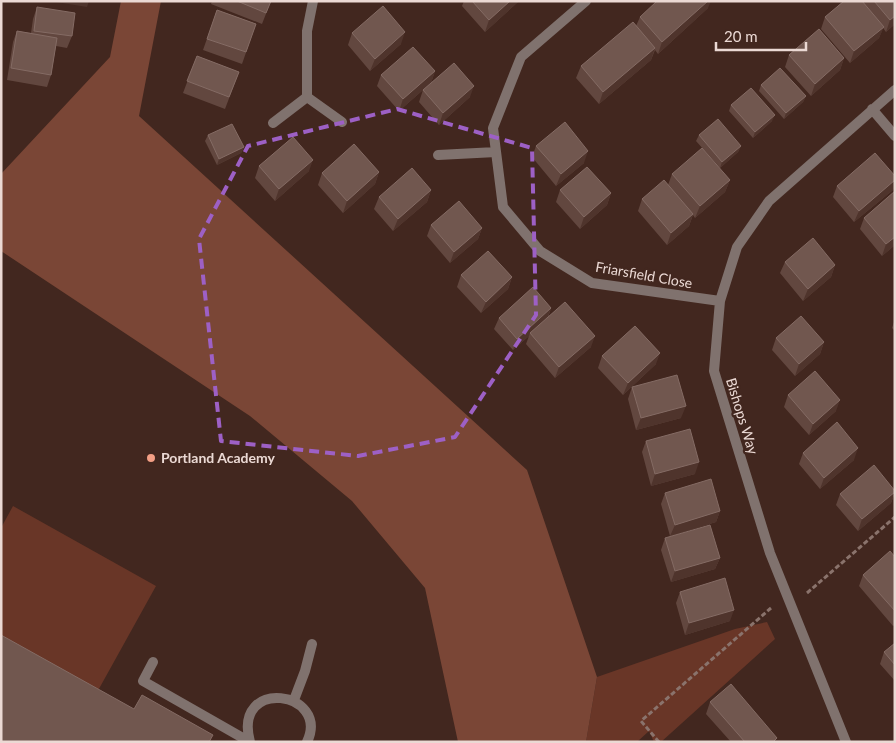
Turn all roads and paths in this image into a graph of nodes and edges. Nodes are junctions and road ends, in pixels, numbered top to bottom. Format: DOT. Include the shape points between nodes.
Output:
graph roads {
  1 [pos="313,1"];
  2 [pos="586,1"];
  3 [pos="895,90"];
  4 [pos="307,97"];
  5 [pos="872,109"];
  6 [pos="342,122"];
  7 [pos="273,123"];
  8 [pos="895,136"];
  9 [pos="496,152"];
  10 [pos="438,155"];
  11 [pos="720,301"];
  12 [pos="895,517"];
  13 [pos="786,595"];
  14 [pos="791,606"];
  15 [pos="312,644"];
  16 [pos="153,662"];
  17 [pos="294,700"];
  18 [pos="250,742"];
  19 [pos="306,742"];
  20 [pos="659,742"];
  21 [pos="846,742"];
  1 -- 4 [label="street" via="307,31"];
  2 -- 9 [label="street, Friarsfield Close" via="521,57 493,128"];
  3 -- 5 [label="street, Bishops Way"];
  4 -- 6 [label="street"];
  4 -- 7 [label="street"];
  5 -- 8 [label="street"];
  5 -- 11 [label="street, Bishops Way" via="769,201 737,247"];
  9 -- 10 [label="street"];
  9 -- 11 [label="street, Friarsfield Close" via="503,207 540,251 592,283"];
  11 -- 13 [label="street, Bishops Way" via="714,371"];
  12 -- 14 [label="path"];
  13 -- 14 [label="street, Bishops Way"];
  13 -- 20 [label="path" via="641,721"];
  14 -- 21 [label="street, Bishops Way"];
  15 -- 17 [label="street"];
  16 -- 18 [label="street" via="143,681"];
  17 -- 18 [label="street" via="276,697 259,704 248,721"];
  17 -- 19 [label="street" via="307,714 310,731"];
}
